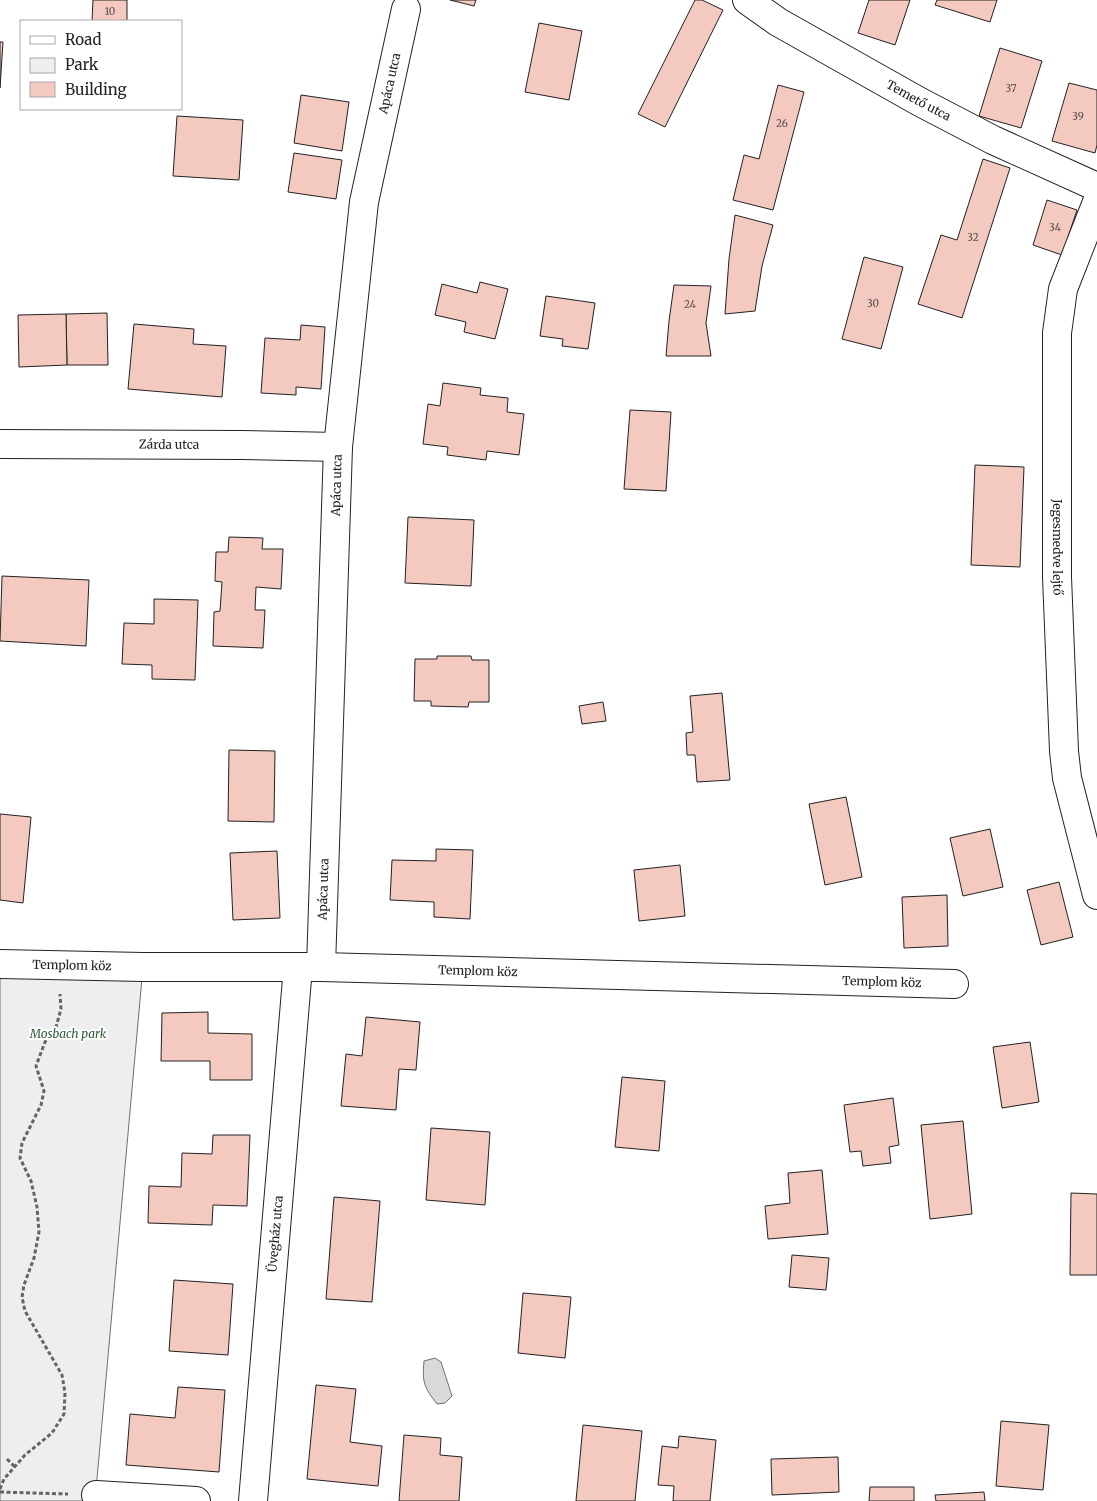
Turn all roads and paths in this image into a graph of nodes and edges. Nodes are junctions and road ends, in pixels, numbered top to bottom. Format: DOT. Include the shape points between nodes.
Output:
graph roads {
  1 [pos="747,0"];
  2 [pos="406,9"];
  3 [pos="1097,187"];
  4 [pos="1097,202"];
  5 [pos="0,444"];
  6 [pos="338,447"];
  7 [pos="1097,895"];
  8 [pos="0,964"];
  9 [pos="60,966"];
  10 [pos="310,967"];
  11 [pos="954,984"];
  12 [pos="7,1459"];
  13 [pos="15,1467"];
  14 [pos="0,1491"];
  15 [pos="96,1495"];
  16 [pos="196,1501"];
  17 [pos="253,1501"];
  1 -- 3 [label="street, Temető utca" via="778,22 920,102"];
  2 -- 6 [label="street, Apáca utca" via="364,202"];
  4 -- 7 [label="street, Jegesmedve lejtő" via="1063,290 1057,333 1057,577 1064,751 1067,778"];
  5 -- 6 [label="street, Zárda utca"];
  6 -- 10 [label="street, Apáca utca"];
  8 -- 9 [label="street, Templom köz"];
  9 -- 10 [label="street, Templom köz"];
  9 -- 13 [label="path" via="60,1009 56,1027 45,1042 36,1066 44,1091 41,1105 22,1143 20,1158 32,1181 39,1232 22,1297 25,1311 62,1375 64,1414 52,1433"];
  10 -- 11 [label="street, Templom köz"];
  10 -- 17 [label="street, Üvegház utca"];
  12 -- 13 [label="path"];
  13 -- 14 [label="path" via="4,1479"];
  14 -- 15 [label="path"];
  15 -- 16 [label="street"];
}
